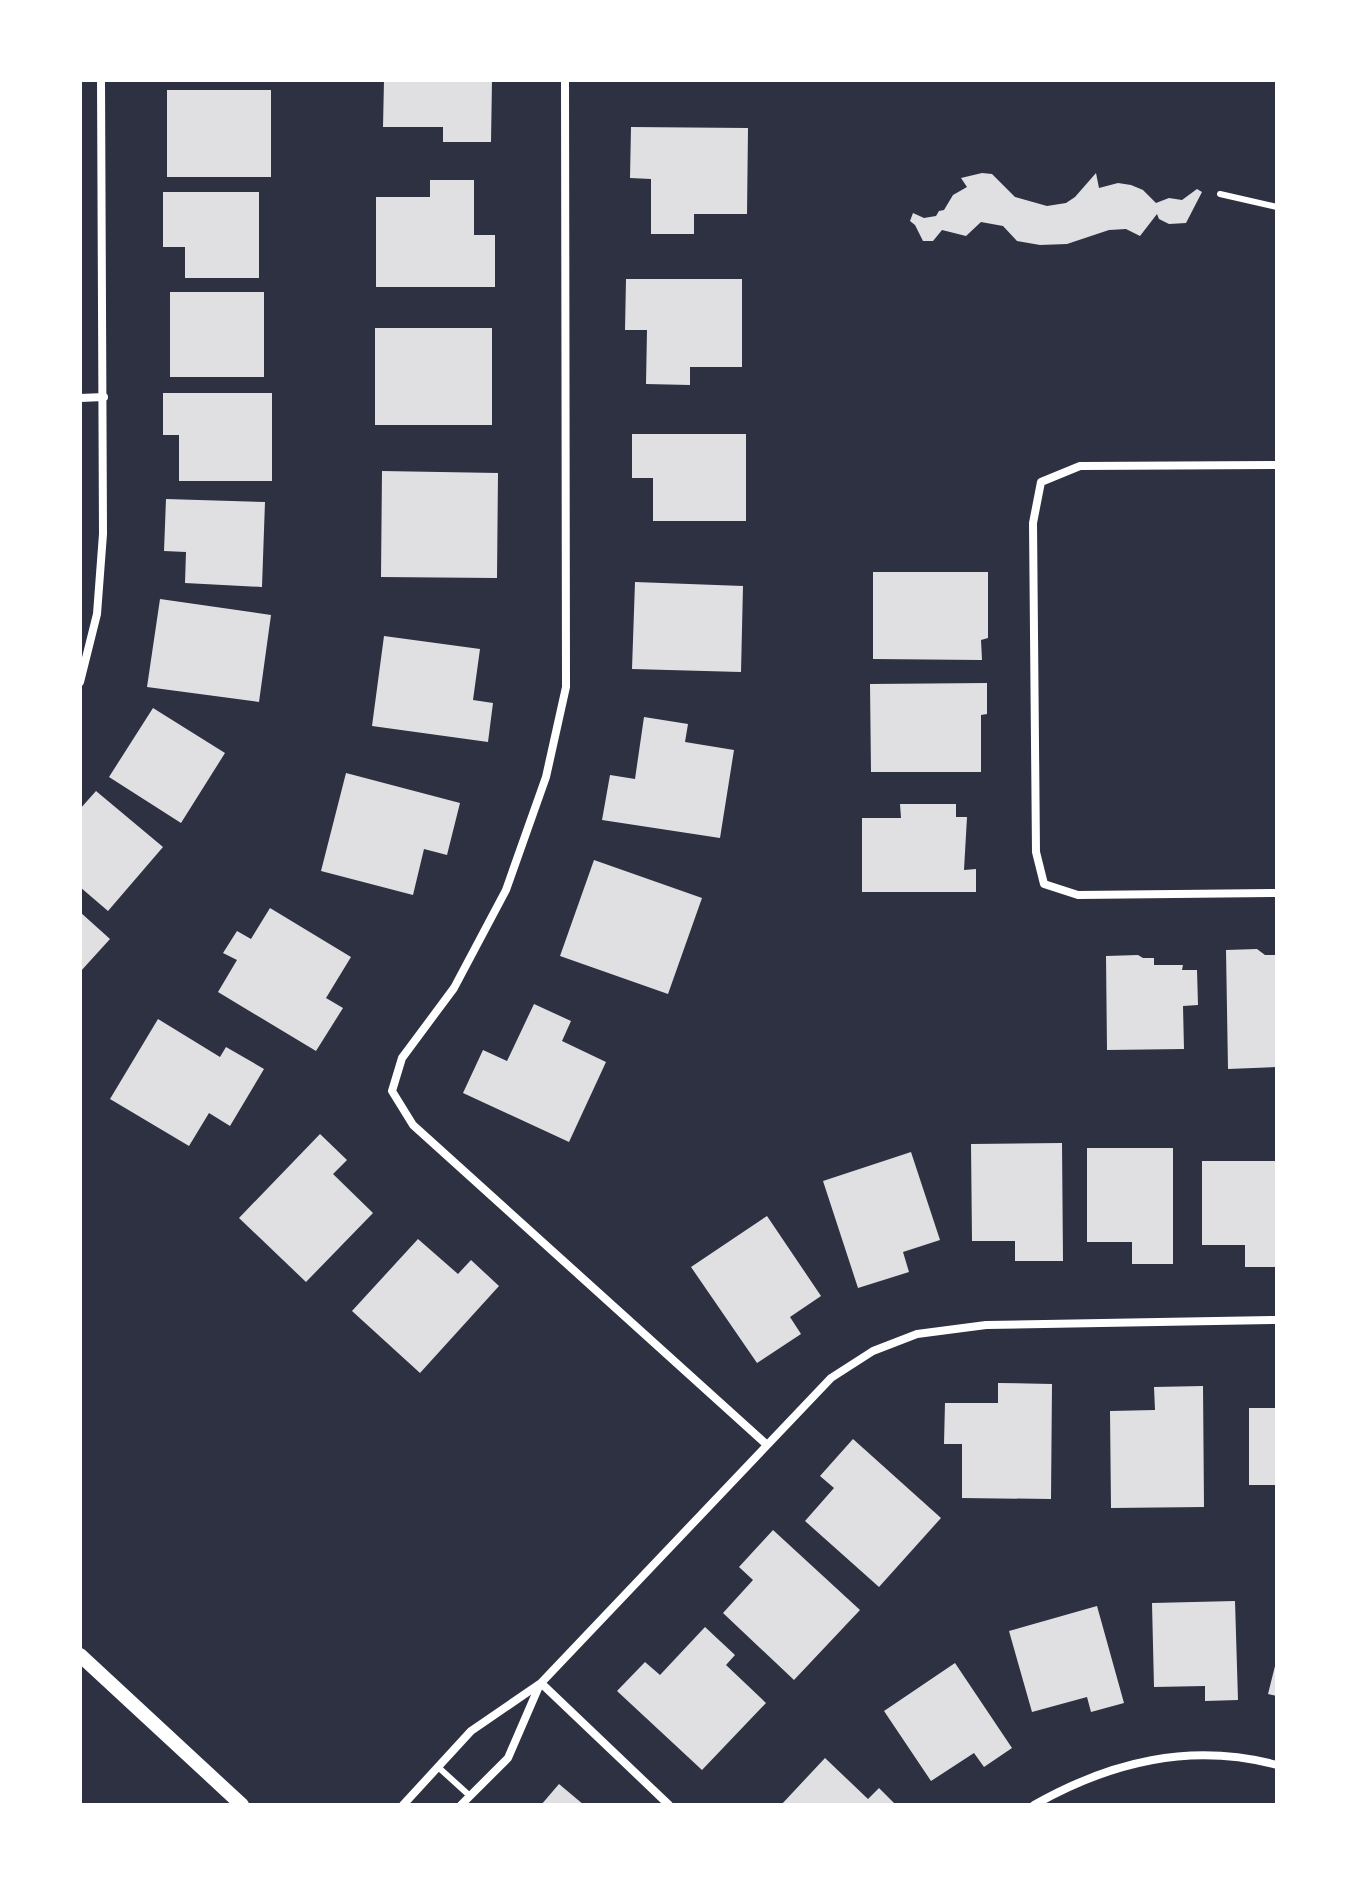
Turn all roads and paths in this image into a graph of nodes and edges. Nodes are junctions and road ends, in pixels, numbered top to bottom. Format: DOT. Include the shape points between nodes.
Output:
graph roads {
  1 [pos="101,80"];
  2 [pos="565,80"];
  3 [pos="1220,194"];
  4 [pos="1277,207"];
  5 [pos="104,397"];
  6 [pos="80,398"];
  7 [pos="1277,465"];
  8 [pos="80,682"];
  9 [pos="1277,893"];
  10 [pos="1277,1320"];
  11 [pos="766,1444"];
  12 [pos="80,1655"];
  13 [pos="541,1683"];
  14 [pos="1277,1765"];
  15 [pos="438,1767"];
  16 [pos="470,1796"];
  17 [pos="242,1805"];
  18 [pos="403,1805"];
  19 [pos="461,1805"];
  20 [pos="669,1805"];
  21 [pos="1034,1805"];
  1 -- 5 [label="street"];
  2 -- 11 [label="street" via="566,687 546,777 506,890 454,988 402,1058 392,1091 413,1125"];
  3 -- 4 [label="lane"];
  5 -- 6 [label="street"];
  5 -- 8 [label="street" via="97,614"];
  7 -- 9 [label="street" via="1080,466 1041,482 1033,523 1036,852 1044,884 1078,895"];
  10 -- 11 [label="street" via="986,1325 917,1334 873,1351 831,1378"];
  11 -- 13 [label="street"];
  12 -- 17 [label="street"];
  13 -- 15 [label="street" via="471,1731"];
  13 -- 16 [label="street" via="508,1758"];
  13 -- 20 [label="street"];
  14 -- 21 [label="street" via="1195,1755 1134,1762 1074,1782"];
  15 -- 16 [label="lane"];
  15 -- 18 [label="street"];
  16 -- 19 [label="street"];
}
